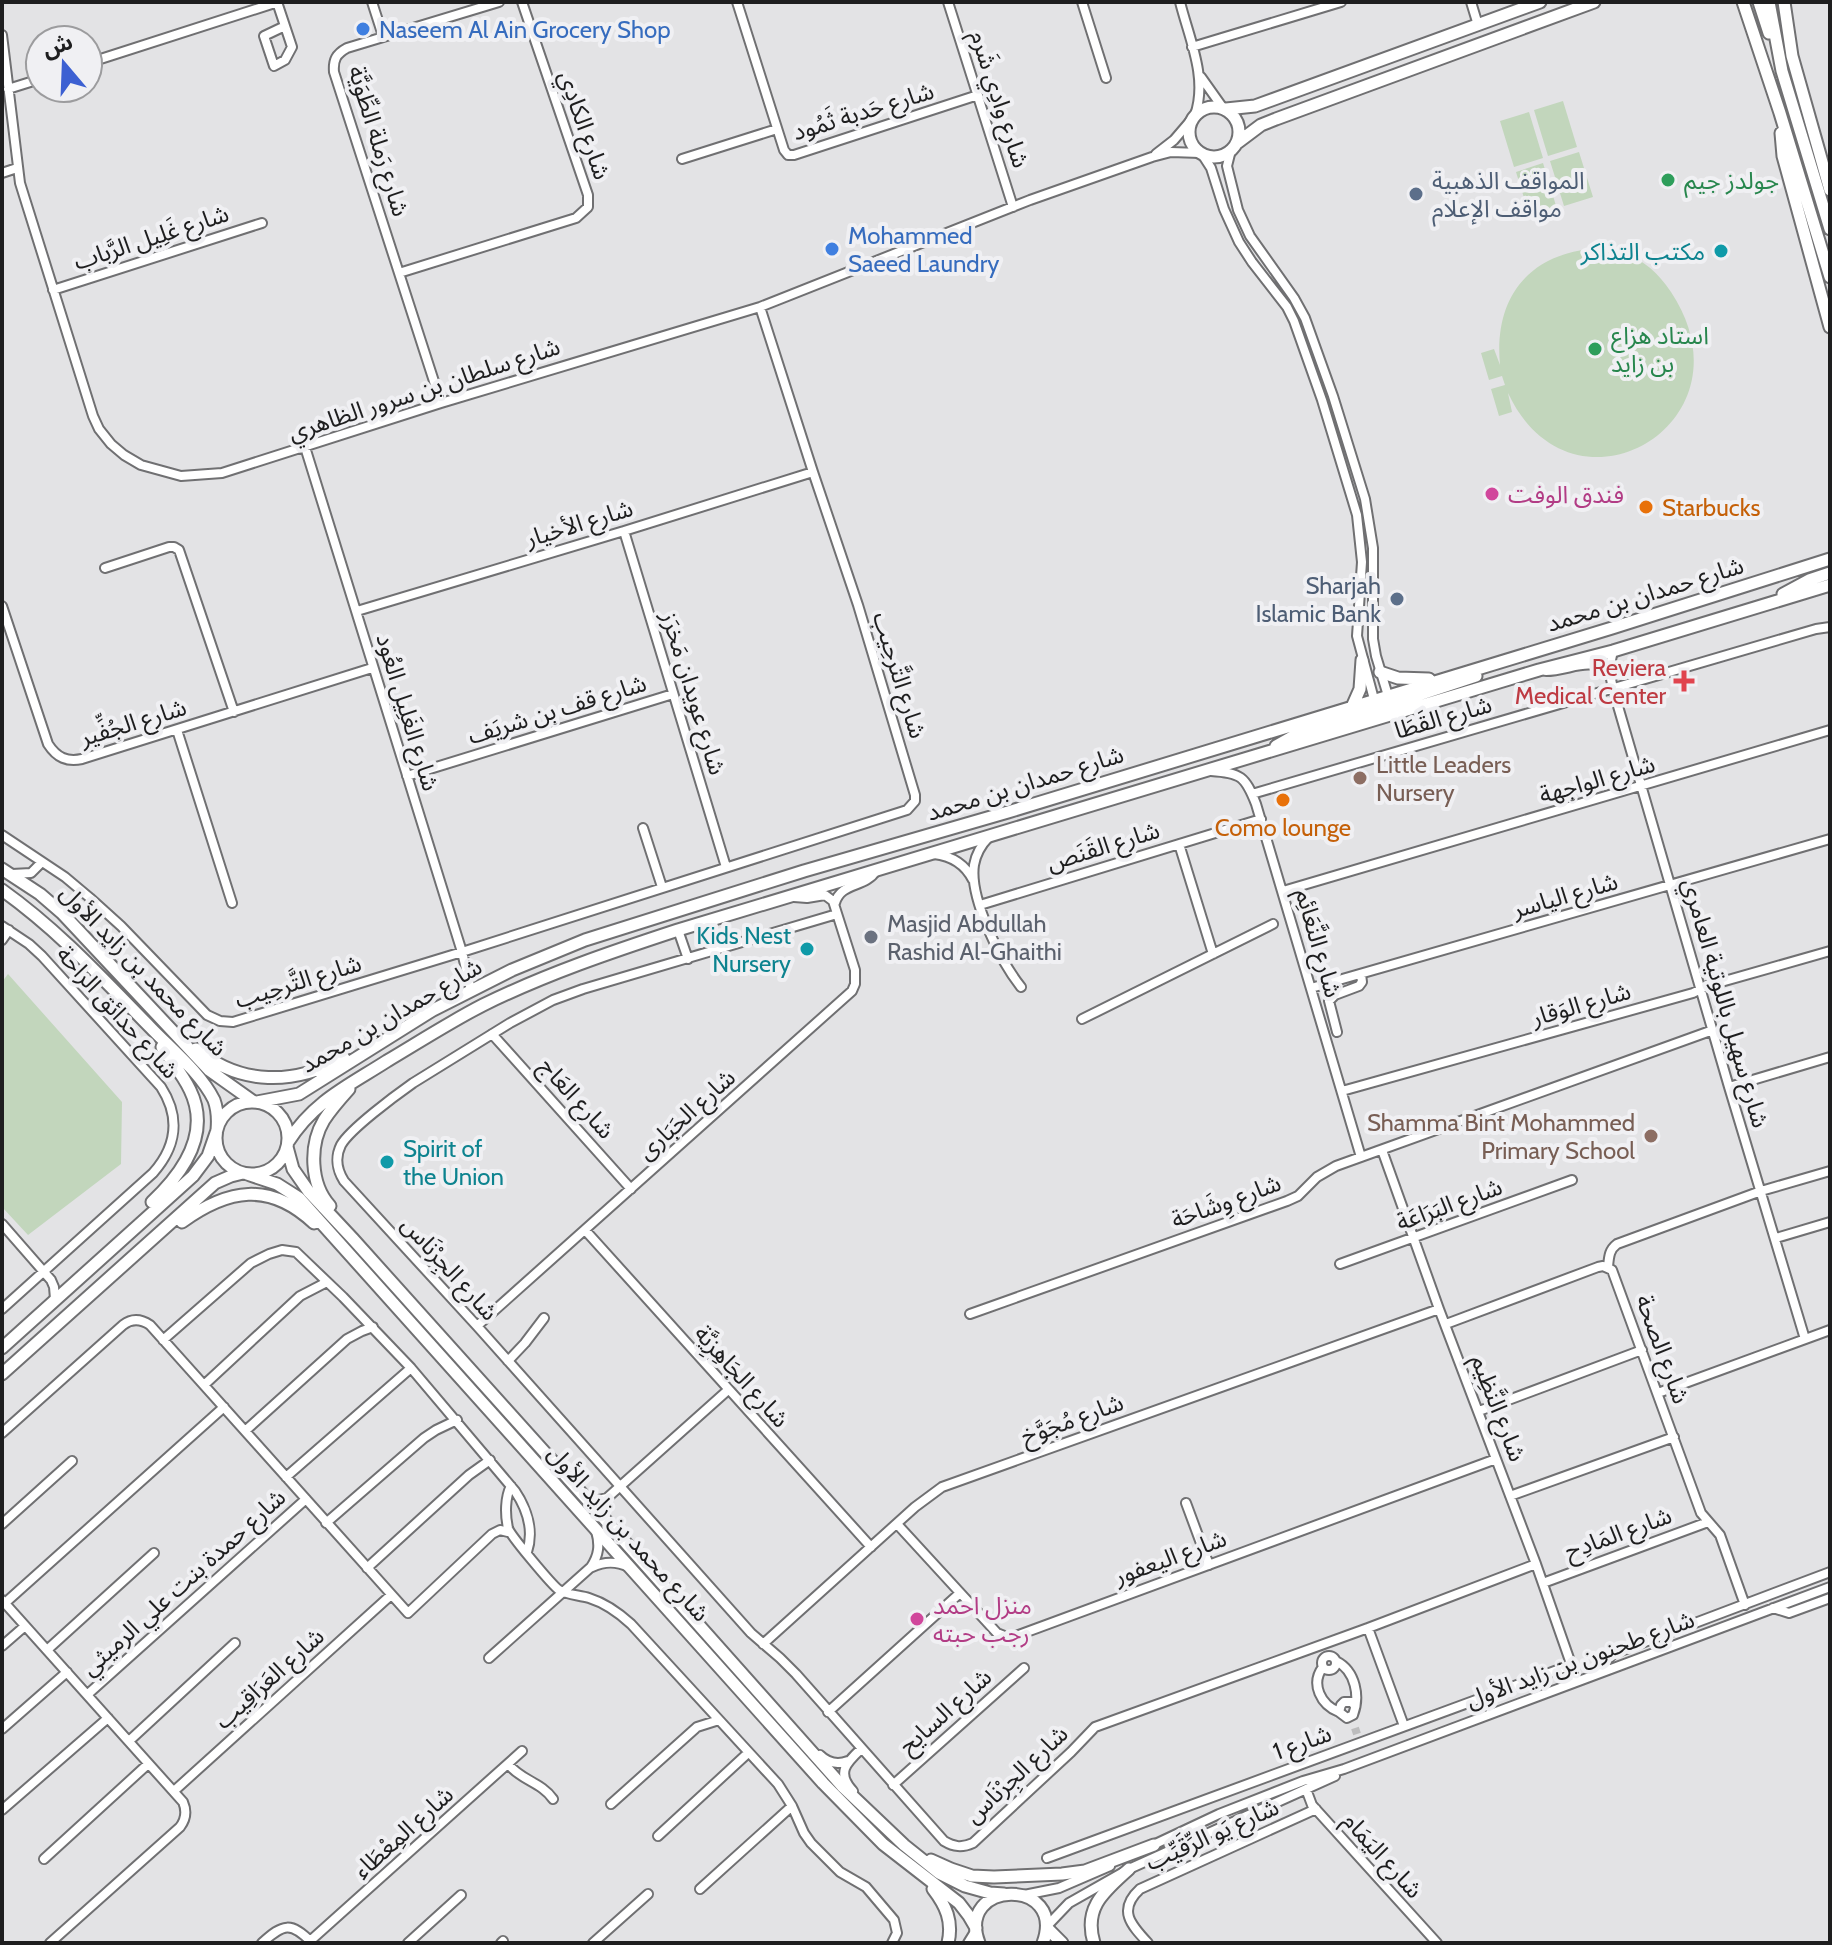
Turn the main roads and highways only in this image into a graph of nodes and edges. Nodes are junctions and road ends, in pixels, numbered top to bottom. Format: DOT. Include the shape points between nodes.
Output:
graph roads {
  1 [pos="1540,2"];
  2 [pos="1594,2"];
  3 [pos="1743,2"];
  4 [pos="1759,2"];
  5 [pos="1771,2"];
  6 [pos="1784,2"];
  7 [pos="1792,56"];
  8 [pos="1782,71"];
  9 [pos="1224,109"];
  10 [pos="1780,113"];
  11 [pos="1234,147"];
  12 [pos="1827,169"];
  13 [pos="1830,190"];
  14 [pos="1830,229"];
  15 [pos="1830,277"];
  16 [pos="1830,327"];
  17 [pos="1830,559"];
  18 [pos="1830,573"];
  19 [pos="1830,585"];
  20 [pos="1773,602"];
  21 [pos="1362,660"];
  22 [pos="1492,664"];
  23 [pos="1380,672"];
  24 [pos="1442,679"];
  25 [pos="1391,705"];
  26 [pos="1352,707"];
  27 [pos="1377,710"];
  28 [pos="6,871"];
  29 [pos="2,890"];
  30 [pos="150,1006"];
  31 [pos="138,1015"];
  32 [pos="391,1036"];
  33 [pos="356,1081"];
  34 [pos="255,1102"];
  35 [pos="217,1132"];
  36 [pos="288,1144"];
  37 [pos="245,1174"];
  38 [pos="125,1236"];
  39 [pos="348,1243"];
  40 [pos="135,1254"];
  41 [pos="2,1348"];
  42 [pos="2,1374"];
  43 [pos="1154,1845"];
  44 [pos="908,1848"];
  45 [pos="1129,1869"];
  46 [pos="925,1879"];
  47 [pos="1004,1894"];
  48 [pos="1047,1927"];
  49 [pos="976,1929"];
  50 [pos="948,1943"];
  51 [pos="979,1943"];
  52 [pos="1043,1943"];
  53 [pos="1062,1943"];
  54 [pos="1094,1943"];
  1 -- 9 [label="main road" via="1255,106"];
  2 -- 11 [label="main road" via="1261,125"];
  3 -- 10 [label="main road"];
  4 -- 8 [label="main road"];
  5 -- 7 [label="main road"];
  5 -- 8 [label="main road"];
  6 -- 7 [label="main road"];
  7 -- 12 [label="main road"];
  8 -- 14 [label="main road"];
  9 -- 11 [label="main road" via="1239,127"];
  9 -- 11 [label="main road" via="1208,107 1194,117 1189,138 1201,154 1214,157"];
  10 -- 15 [label="main road"];
  10 -- 16 [label="main road" via="1783,156"];
  12 -- 13 [label="main road"];
  17 -- 22 [label="main road, شارع حمدان بن محمد"];
  18 -- 20 [label="main road"];
  19 -- 20 [label="main road, شارع حمدان بن محمد"];
  20 -- 25 [label="main road, شارع حمدان بن محمد" via="1613,651"];
  21 -- 26 [label="main road" via="1360,689"];
  22 -- 24 [label="main road, شارع حمدان بن محمد"];
  22 -- 25 [label="main road" via="1482,674"];
  23 -- 24 [label="main road" via="1405,679"];
  24 -- 25 [label="main road, شارع حمدان بن محمد"];
  25 -- 27 [label="main road, شارع حمدان بن محمد"];
  25 -- 27 [label="main road, شارع حمدان بن محمد"];
  26 -- 27 [label="main road, شارع حمدان بن محمد"];
  26 -- 32 [label="main road, شارع حمدان بن محمد" via="632,925 471,990"];
  27 -- 33 [label="main road, شارع حمدان بن محمد" via="1269,752 568,968 482,1006"];
  28 -- 30 [label="main road, شارع محمد بن زايد الأول" via="87,938"];
  29 -- 31 [label="main road, شارع محمد بن زايد الأول" via="68,943"];
  30 -- 32 [label="main road" via="200,1052 232,1071 264,1078 316,1072"];
  30 -- 34 [label="main road, شارع محمد بن زايد الأول" via="209,1070"];
  31 -- 35 [label="main road, شارع محمد بن زايد الأول" via="205,1087 217,1109"];
  31 -- 38 [label="main road" via="191,1092 197,1120 193,1148 178,1175"];
  32 -- 34 [label="main road, شارع حمدان بن محمد" via="299,1094"];
  33 -- 36 [label="main road, شارع حمدان بن محمد" via="308,1114"];
  33 -- 39 [label="main road" via="321,1127 314,1161 317,1184 347,1226"];
  34 -- 35 [label="main road" via="224,1115"];
  34 -- 36 [label="main road" via="279,1114"];
  35 -- 37 [label="main road" via="222,1158"];
  35 -- 38 [label="main road" via="198,1170"];
  36 -- 37 [label="main road" via="273,1167"];
  36 -- 39 [label="main road, شارع محمد بن زايد الأول" via="297,1177"];
  37 -- 39 [label="main road, شارع محمد بن زايد الأول" via="299,1198"];
  37 -- 40 [label="main road" via="215,1183"];
  38 -- 41 [label="main road"];
  39 -- 40 [label="main road" via="331,1239 291,1206 250,1195 206,1206"];
  39 -- 44 [label="main road, شارع محمد بن زايد الأول" via="601,1515 843,1787"];
  39 -- 46 [label="main road, شارع محمد بن زايد الأول" via="845,1807"];
  40 -- 42 [label="main road"];
  43 -- 44 [label="main road" via="1073,1873 983,1877 961,1874"];
  44 -- 47 [label="main road, شارع محمد بن زايد الأول" via="954,1882"];
  45 -- 54 [label="main road" via="1098,1901 1091,1918"];
  46 -- 49 [label="main road, شارع محمد بن زايد الأول" via="959,1903"];
  46 -- 50 [label="main road" via="948,1912"];
  47 -- 48 [label="main road, شارع محمد بن زايد الأول" via="1024,1895 1040,1908"];
  47 -- 49 [label="main road" via="981,1910"];
  48 -- 52 [label="main road"];
  48 -- 53 [label="main road"];
  49 -- 51 [label="main road"];
}
